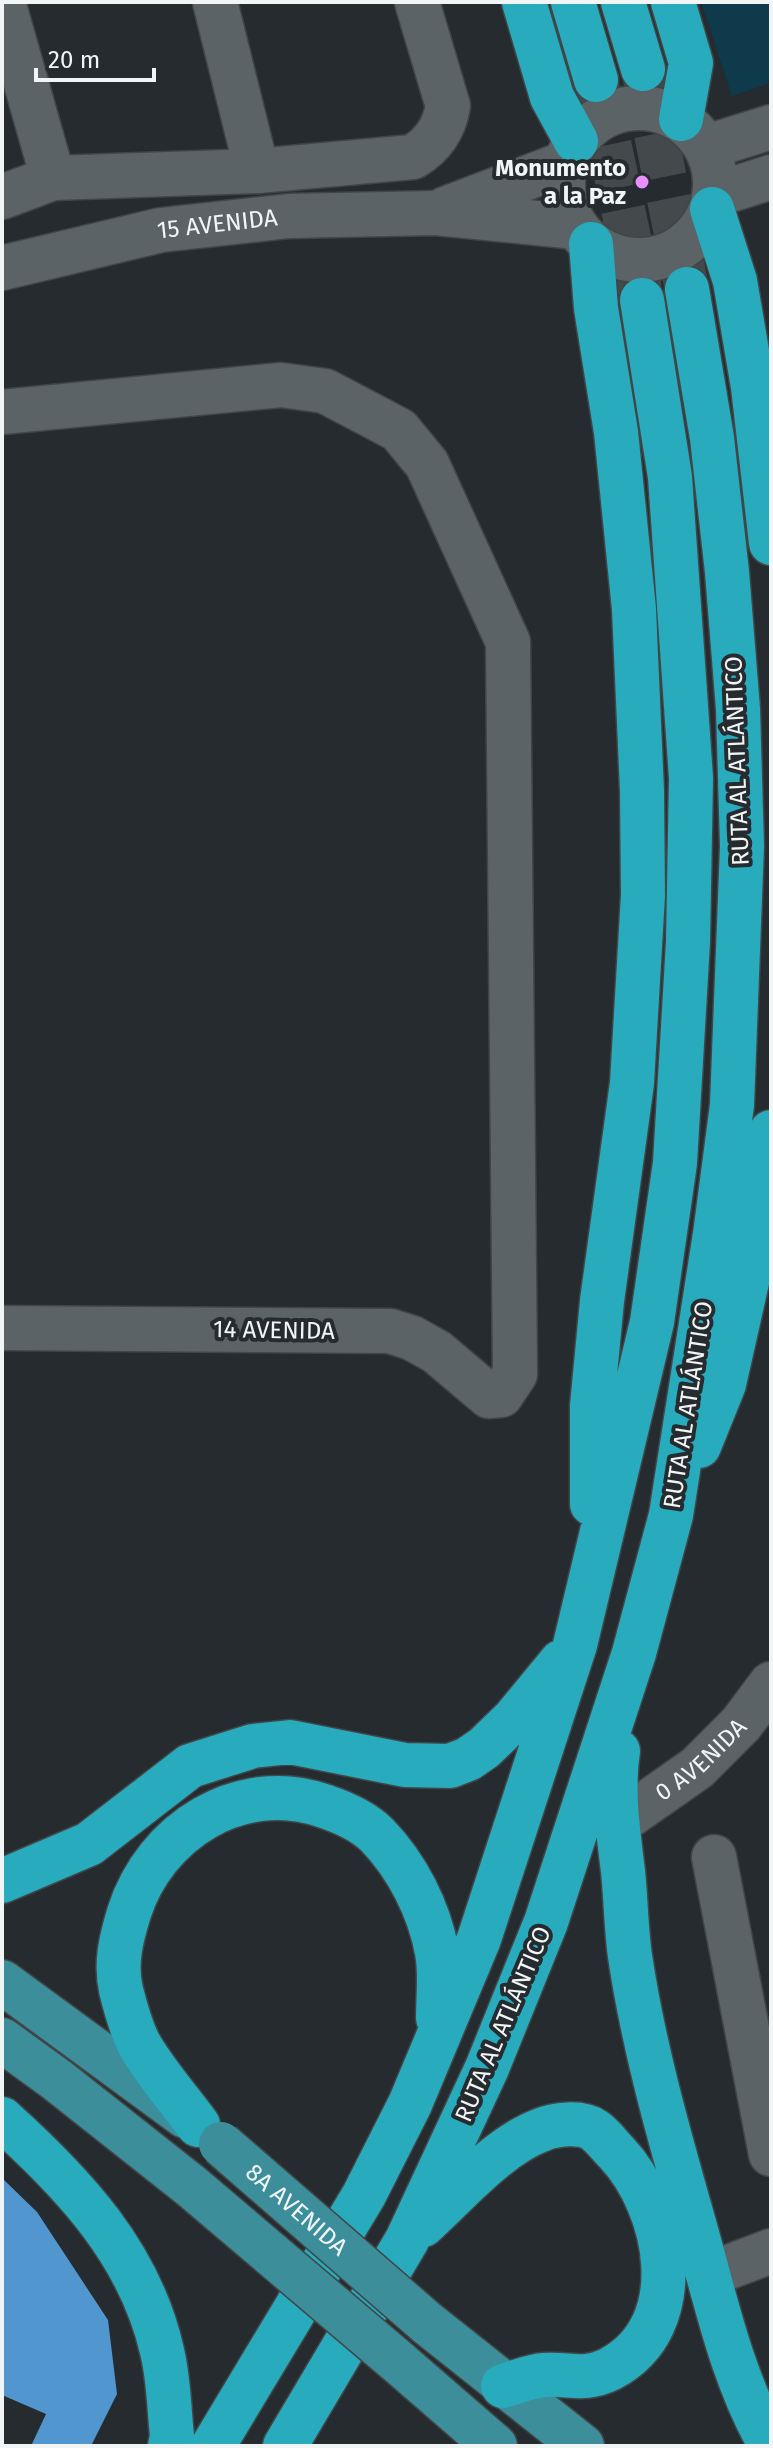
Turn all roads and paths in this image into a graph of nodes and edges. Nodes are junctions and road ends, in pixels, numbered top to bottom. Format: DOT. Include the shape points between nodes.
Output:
graph roads {
  1 [pos="3,2"];
  2 [pos="215,2"];
  3 [pos="417,2"];
  4 [pos="524,2"];
  5 [pos="573,2"];
  6 [pos="623,2"];
  7 [pos="673,2"];
  8 [pos="643,69"];
  9 [pos="596,80"];
  10 [pos="771,127"];
  11 [pos="694,133"];
  12 [pos="571,152"];
  13 [pos="270,170"];
  14 [pos="771,177"];
  15 [pos="53,178"];
  16 [pos="2,197"];
  17 [pos="714,202"];
  18 [pos="436,213"];
  19 [pos="289,216"];
  20 [pos="584,236"];
  21 [pos="2,268"];
  22 [pos="687,289"];
  23 [pos="642,300"];
  24 [pos="2,412"];
  25 [pos="771,543"];
  26 [pos="771,1132"];
  27 [pos="2,1328"];
  28 [pos="671,1515"];
  29 [pos="592,1581"];
  30 [pos="575,1645"];
  31 [pos="634,1653"];
  32 [pos="771,1684"];
  33 [pos="617,1824"];
  34 [pos="714,1857"];
  35 [pos="2,1881"];
  36 [pos="2,1982"];
  37 [pos="438,2038"];
  38 [pos="2,2040"];
  39 [pos="2,2119"];
  40 [pos="769,2129"];
  41 [pos="210,2135"];
  42 [pos="407,2240"];
  43 [pos="771,2251"];
  44 [pos="708,2275"];
  45 [pos="503,2386"];
  46 [pos="286,2444"];
  47 [pos="170,2446"];
  48 [pos="213,2446"];
  49 [pos="495,2446"];
  50 [pos="582,2446"];
  51 [pos="771,2446"];
  1 -- 15 [label="street"];
  2 -- 13 [label="street"];
  3 -- 13 [label="street" via="448,106 446,121 427,148 413,157"];
  4 -- 12 [label="highway"];
  5 -- 9 [label="highway"];
  6 -- 8 [label="highway"];
  7 -- 11 [label="highway" via="691,63"];
  10 -- 11 [label="street"];
  11 -- 12 [label="street" via="660,110 636,108 613,112 592,124"];
  11 -- 17 [label="street" via="715,170"];
  12 -- 18 [label="street, 15 AVENIDA"];
  12 -- 20 [label="street" via="563,185 566,207"];
  13 -- 15 [label="street"];
  13 -- 19 [label="street"];
  14 -- 17 [label="street"];
  15 -- 16 [label="street"];
  17 -- 20 [label="street" via="700,231 683,248 660,257 636,261 613,256"];
  17 -- 25 [label="highway" via="735,281 753,387"];
  18 -- 19 [label="street, 15 AVENIDA"];
  18 -- 20 [label="street, 15 AVENIDA"];
  19 -- 21 [label="street, 15 AVENIDA" via="161,230"];
  20 -- 29 [label="highway" via="616,432 634,609 643,895 632,1083 592,1406"];
  22 -- 28 [label="highway, RUTA AL ATLÁNTICO" via="727,572 742,846 732,1105"];
  23 -- 29 [label="highway, RUTA AL ATLÁNTICO" via="670,477 680,608 691,778 688,942 675,1163 652,1322"];
  24 -- 27 [label="street, 14 AVENIDA" via="281,385 325,391 399,430 427,464 508,642 515,1374 501,1395 489,1396 437,1352 390,1331"];
  26 -- 28 [label="highway" via="751,1264 724,1384"];
  28 -- 31 [label="highway, RUTA AL ATLÁNTICO"];
  29 -- 30 [label="highway, RUTA AL ATLÁNTICO"];
  30 -- 35 [label="highway" via="514,1719 468,1759 450,1766 405,1765 290,1742 253,1746 190,1766 89,1844"];
  30 -- 37 [label="highway, RUTA AL ATLÁNTICO" via="479,1939"];
  31 -- 33 [label="highway" via="615,1772"];
  31 -- 42 [label="highway, RUTA AL ATLÁNTICO" via="546,1922 487,2068"];
  32 -- 33 [label="street, 0 AVENIDA" via="697,1768"];
  33 -- 44 [label="highway" via="640,2015"];
  34 -- 40 [label="street"];
  36 -- 41 [label="main road, 8A AVENIDA"];
  37 -- 41 [label="highway" via="438,1953 420,1897 375,1833 344,1813 294,1798 230,1804 164,1850 134,1897 118,1947 120,1988 138,2041"];
  37 -- 48 [label="highway, RUTA AL ATLÁNTICO" via="364,2195"];
  38 -- 49 [label="main road, 8A AVENIDA, bridge" via="191,2186"];
  39 -- 47 [label="highway" via="78,2194 144,2292 163,2353"];
  41 -- 45 [label="main road, 8A AVENIDA, bridge"];
  42 -- 45 [label="highway" via="510,2146 542,2129 568,2124 592,2128 629,2165 660,2227 664,2274 658,2314 639,2345 610,2369 580,2378 544,2375"];
  42 -- 46 [label="highway, RUTA AL ATLÁNTICO"];
  43 -- 44 [label="street"];
  44 -- 51 [label="highway" via="745,2394"];
  45 -- 50 [label="main road, 8A AVENIDA"];
}
